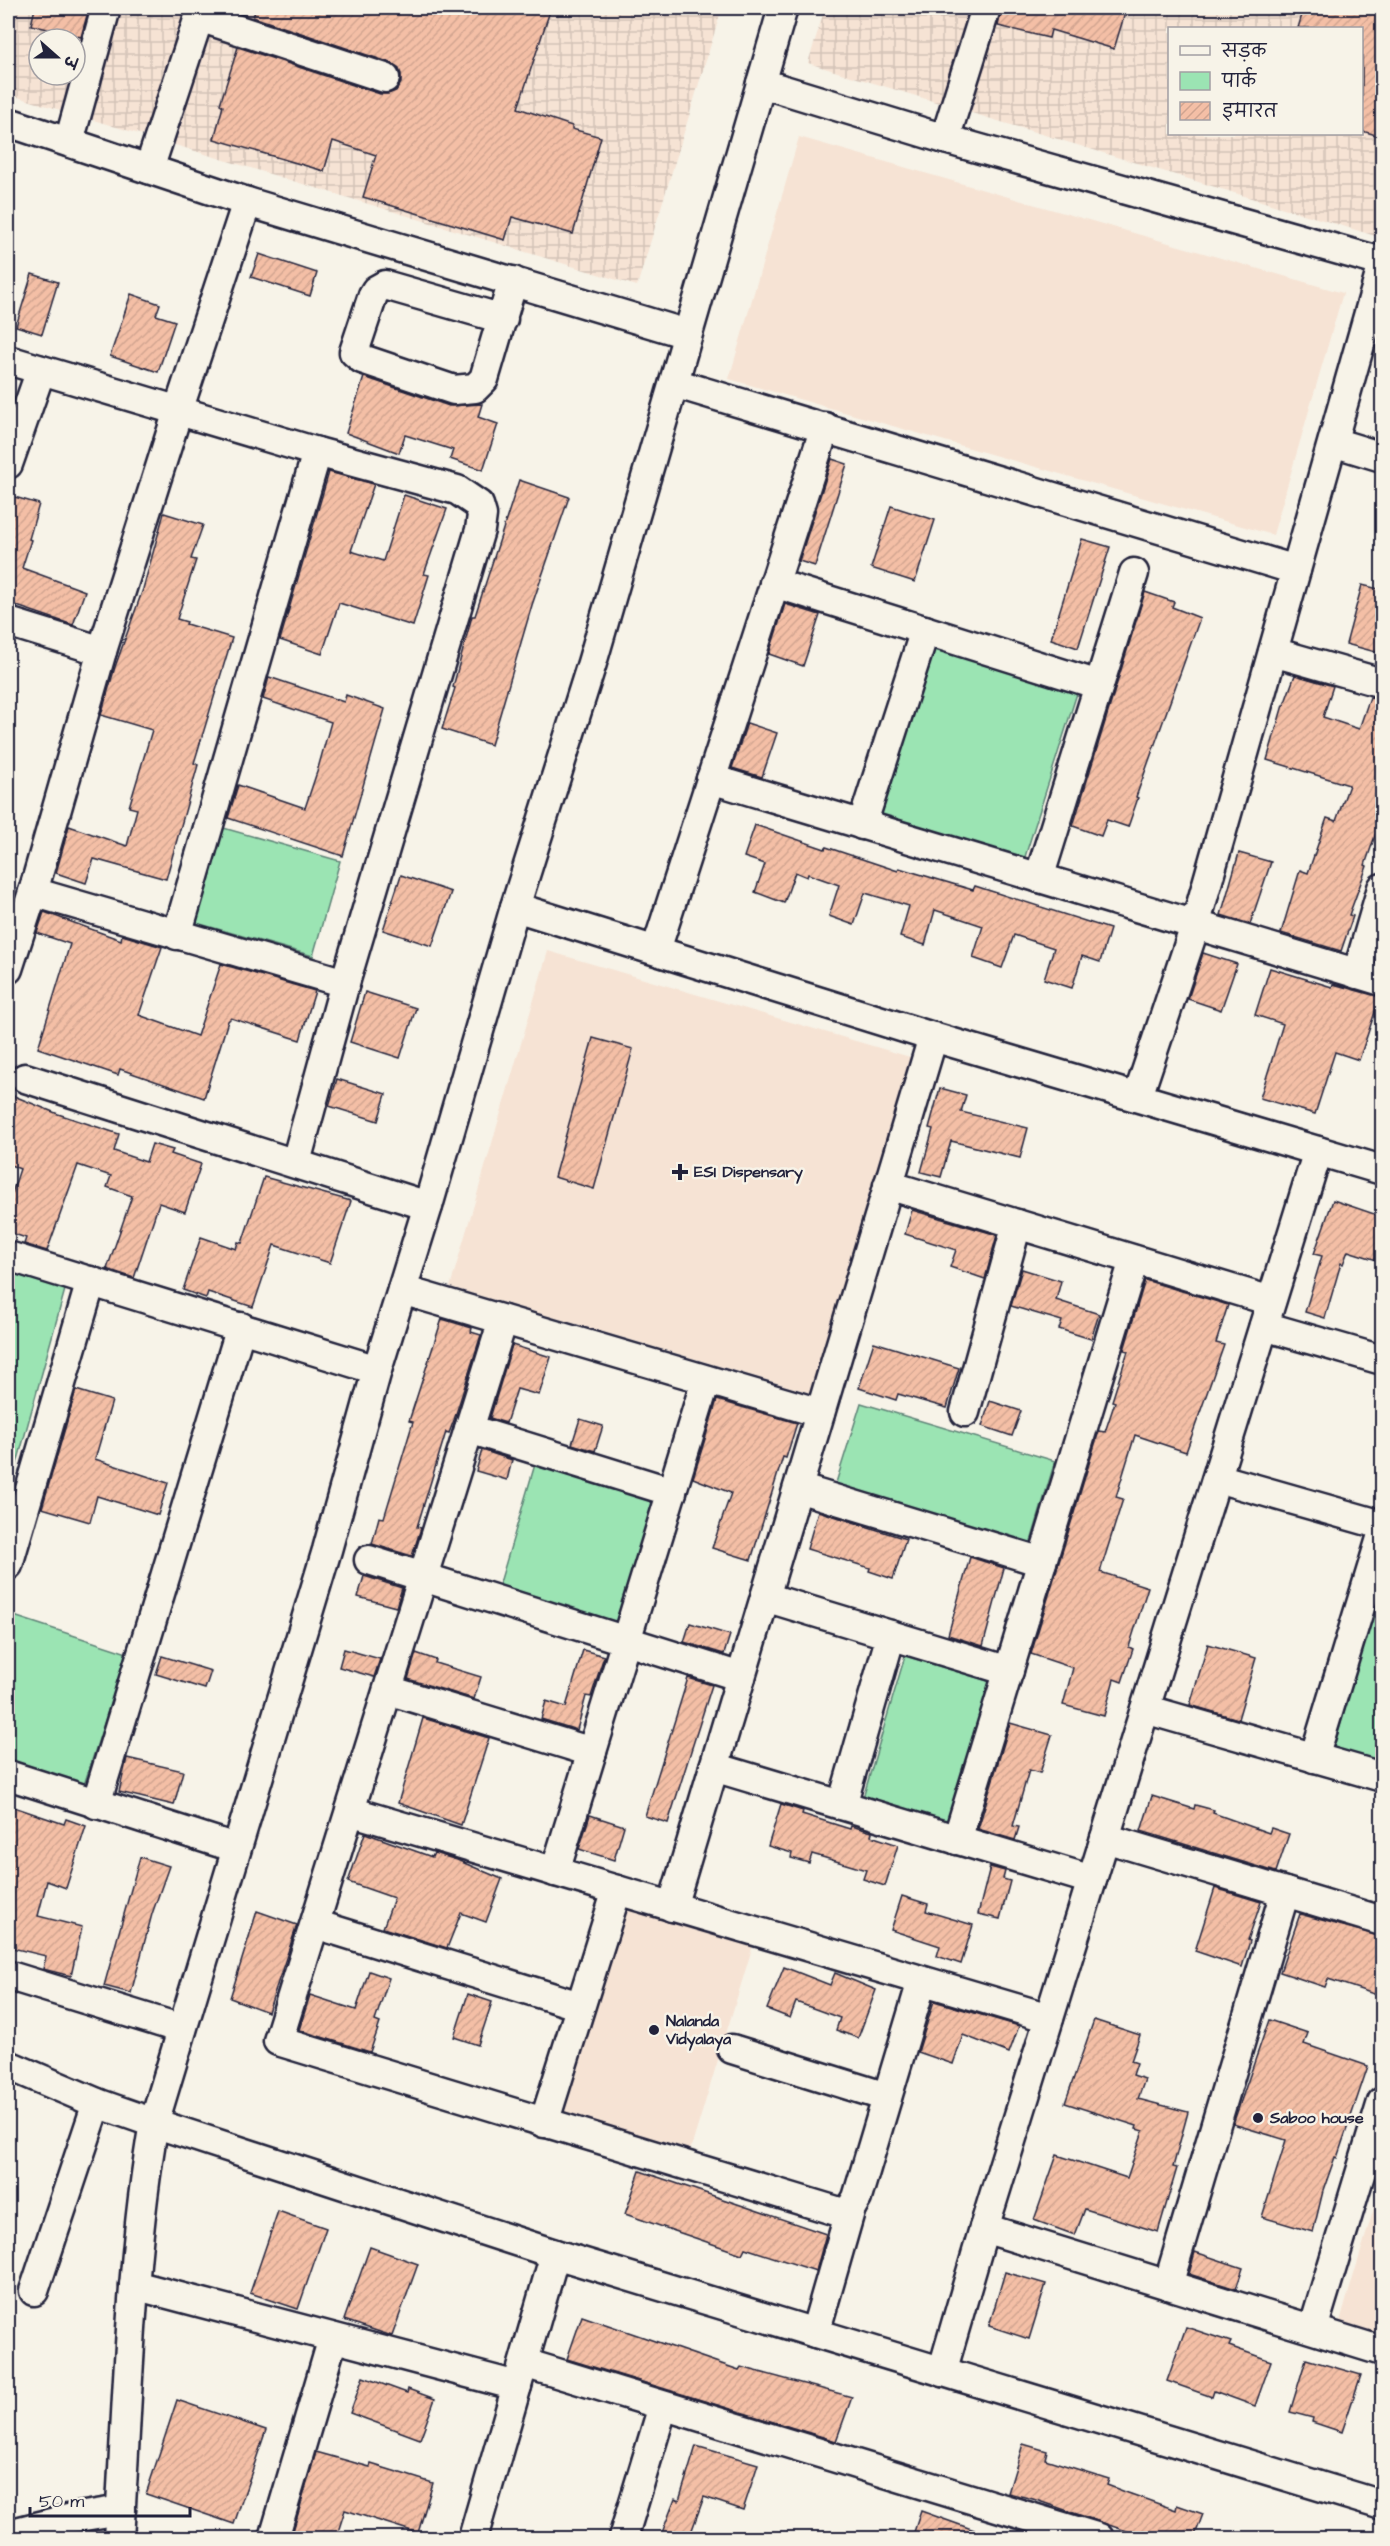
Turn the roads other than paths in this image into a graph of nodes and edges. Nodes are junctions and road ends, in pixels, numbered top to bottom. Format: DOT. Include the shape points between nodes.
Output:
graph roads {
  1 [pos="106,8"];
  2 [pos="779,8"];
  3 [pos="986,8"];
  4 [pos="200,12"];
  5 [pos="385,78"];
  6 [pos="761,83"];
  7 [pos="8,122"];
  8 [pos="945,139"];
  9 [pos="69,142"];
  10 [pos="149,169"];
  11 [pos="247,202"];
  12 [pos="1383,265"];
  13 [pos="513,281"];
  14 [pos="503,319"];
  15 [pos="687,334"];
  16 [pos="8,360"];
  17 [pos="40,370"];
  18 [pos="674,383"];
  19 [pos="177,411"];
  20 [pos="825,427"];
  21 [pos="1333,442"];
  22 [pos="317,452"];
  23 [pos="1383,457"];
  24 [pos="8,464"];
  25 [pos="1296,570"];
  26 [pos="1134,573"];
  27 [pos="774,583"];
  28 [pos="8,622"];
  29 [pos="925,630"];
  30 [pos="102,651"];
  31 [pos="1273,652"];
  32 [pos="1383,683"];
  33 [pos="1099,685"];
  34 [pos="711,779"];
  35 [pos="862,825"];
  36 [pos="1039,878"];
  37 [pos="1383,888"];
  38 [pos="33,892"];
  39 [pos="515,907"];
  40 [pos="1196,926"];
  41 [pos="177,935"];
  42 [pos="656,950"];
  43 [pos="8,969"];
  44 [pos="1370,977"];
  45 [pos="345,984"];
  46 [pos="933,1037"];
  47 [pos="25,1078"];
  48 [pos="1138,1096"];
  49 [pos="1318,1151"];
  50 [pos="296,1162"];
  51 [pos="1383,1170"];
  52 [pos="888,1185"];
  53 [pos="428,1206"];
  54 [pos="1017,1224"];
  55 [pos="8,1256"];
  56 [pos="1134,1260"];
  57 [pos="91,1281"];
  58 [pos="402,1290"];
  59 [pos="1268,1314"];
  60 [pos="503,1320"];
  61 [pos="241,1328"];
  62 [pos="1383,1360"];
  63 [pos="377,1370"];
  64 [pos="706,1380"];
  65 [pos="965,1412"];
  66 [pos="820,1413"];
  67 [pos="469,1429"];
  68 [pos="1217,1478"];
  69 [pos="798,1488"];
  70 [pos="672,1492"];
  71 [pos="1383,1525"];
  72 [pos="1383,1535"];
  73 [pos="369,1560"];
  74 [pos="1042,1562"];
  75 [pos="8,1565"];
  76 [pos="423,1577"];
  77 [pos="765,1597"];
  78 [pos="891,1635"];
  79 [pos="626,1641"];
  80 [pos="1009,1671"];
  81 [pos="741,1677"];
  82 [pos="388,1690"];
  83 [pos="1145,1709"];
  84 [pos="592,1752"];
  85 [pos="1314,1758"];
  86 [pos="714,1767"];
  87 [pos="8,1775"];
  88 [pos="1383,1777"];
  89 [pos="96,1804"];
  90 [pos="842,1805"];
  91 [pos="350,1811"];
  92 [pos="1105,1838"];
  93 [pos="957,1840"];
  94 [pos="236,1848"];
  95 [pos="555,1872"];
  96 [pos="1092,1880"];
  97 [pos="617,1890"];
  98 [pos="1285,1892"];
  99 [pos="672,1907"];
  100 [pos="1383,1921"];
  101 [pos="315,1924"];
  102 [pos="10,1976"];
  103 [pos="922,1981"];
  104 [pos="580,2006"];
  105 [pos="1049,2018"];
  106 [pos="182,2029"];
  107 [pos="732,2049"];
  108 [pos="8,2065"];
  109 [pos="887,2097"];
  110 [pos="1383,2102"];
  111 [pos="97,2103"];
  112 [pos="154,2123"];
  113 [pos="544,2123"];
  114 [pos="851,2208"];
  115 [pos="984,2228"];
  116 [pos="555,2254"];
  117 [pos="1168,2284"];
  118 [pos="134,2285"];
  119 [pos="34,2291"];
  120 [pos="1313,2329"];
  121 [pos="815,2333"];
  122 [pos="333,2338"];
  123 [pos="1383,2351"];
  124 [pos="942,2372"];
  125 [pos="521,2375"];
  126 [pos="663,2406"];
  127 [pos="1383,2505"];
  128 [pos="121,2510"];
  129 [pos="8,2534"];
  130 [pos="119,2538"];
  131 [pos="274,2538"];
  132 [pos="472,2538"];
  133 [pos="623,2538"];
  134 [pos="1099,2538"];
  1 -- 9 [label="street"];
  2 -- 6 [label="street"];
  3 -- 8 [label="street"];
  4 -- 5 [label="street"];
  4 -- 10 [label="street"];
  6 -- 8 [label="street"];
  6 -- 15 [label="street"];
  7 -- 9 [label="street"];
  8 -- 12 [label="street"];
  9 -- 10 [label="street"];
  10 -- 11 [label="street"];
  11 -- 13 [label="street"];
  11 -- 19 [label="street"];
  12 -- 21 [label="street"];
  13 -- 14 [label="street"];
  13 -- 15 [label="street"];
  14 -- 14 [label="street" via="484,379 475,388 454,390 362,359 354,352 373,296 386,285"];
  15 -- 18 [label="street"];
  16 -- 17 [label="street"];
  17 -- 19 [label="street"];
  17 -- 24 [label="street"];
  18 -- 20 [label="street"];
  18 -- 39 [label="street"];
  19 -- 22 [label="street"];
  19 -- 30 [label="street"];
  20 -- 25 [label="street"];
  20 -- 27 [label="street"];
  21 -- 23 [label="street"];
  21 -- 25 [label="street"];
  22 -- 41 [label="street"];
  22 -- 45 [label="street" via="457,490 479,505 482,515"];
  25 -- 31 [label="street"];
  26 -- 33 [label="street"];
  27 -- 29 [label="street"];
  27 -- 34 [label="street"];
  28 -- 30 [label="street"];
  29 -- 33 [label="street"];
  29 -- 35 [label="street"];
  30 -- 38 [label="street"];
  31 -- 32 [label="street"];
  31 -- 40 [label="street"];
  33 -- 36 [label="street"];
  34 -- 35 [label="street"];
  34 -- 42 [label="street"];
  35 -- 36 [label="street"];
  36 -- 40 [label="street"];
  37 -- 44 [label="street"];
  38 -- 41 [label="street"];
  38 -- 43 [label="street"];
  39 -- 42 [label="street"];
  39 -- 53 [label="street"];
  40 -- 44 [label="street"];
  40 -- 48 [label="street"];
  41 -- 45 [label="street"];
  42 -- 46 [label="street"];
  45 -- 50 [label="street"];
  46 -- 48 [label="street"];
  46 -- 52 [label="street"];
  47 -- 50 [label="street"];
  48 -- 49 [label="street"];
  49 -- 51 [label="street"];
  49 -- 59 [label="street"];
  50 -- 53 [label="street"];
  52 -- 54 [label="street"];
  52 -- 66 [label="street"];
  53 -- 58 [label="street"];
  54 -- 56 [label="street"];
  54 -- 65 [label="street"];
  55 -- 57 [label="street"];
  56 -- 59 [label="street"];
  56 -- 74 [label="street"];
  57 -- 61 [label="street"];
  57 -- 75 [label="street"];
  58 -- 60 [label="street"];
  58 -- 63 [label="street"];
  59 -- 62 [label="street"];
  59 -- 68 [label="street"];
  60 -- 64 [label="street"];
  60 -- 67 [label="street"];
  61 -- 63 [label="street"];
  61 -- 89 [label="street"];
  63 -- 94 [label="street"];
  64 -- 66 [label="street"];
  64 -- 70 [label="street"];
  66 -- 69 [label="street"];
  67 -- 70 [label="street"];
  67 -- 76 [label="street"];
  68 -- 71 [label="street"];
  68 -- 83 [label="street"];
  69 -- 74 [label="street"];
  69 -- 77 [label="street"];
  70 -- 79 [label="street"];
  72 -- 85 [label="street"];
  73 -- 76 [label="street"];
  74 -- 80 [label="street"];
  76 -- 79 [label="street"];
  76 -- 82 [label="street"];
  77 -- 78 [label="street"];
  77 -- 81 [label="street"];
  78 -- 80 [label="street"];
  78 -- 90 [label="street"];
  79 -- 81 [label="street"];
  79 -- 84 [label="street"];
  80 -- 93 [label="street"];
  81 -- 86 [label="street"];
  82 -- 84 [label="street"];
  82 -- 91 [label="street"];
  83 -- 85 [label="street"];
  83 -- 92 [label="street"];
  84 -- 95 [label="street"];
  85 -- 88 [label="street"];
  86 -- 90 [label="street"];
  86 -- 99 [label="street"];
  87 -- 89 [label="street"];
  89 -- 94 [label="street"];
  90 -- 93 [label="street"];
  91 -- 95 [label="street"];
  91 -- 101 [label="street"];
  92 -- 96 [label="street"];
  92 -- 98 [label="street"];
  93 -- 96 [label="street"];
  94 -- 106 [label="street"];
  95 -- 97 [label="street"];
  96 -- 105 [label="street"];
  97 -- 99 [label="street"];
  97 -- 104 [label="street"];
  98 -- 100 [label="street"];
  98 -- 117 [label="street"];
  99 -- 103 [label="street"];
  101 -- 104 [label="street"];
  101 -- 113 [label="street" via="278,2042"];
  102 -- 106 [label="street"];
  103 -- 105 [label="street"];
  103 -- 109 [label="street"];
  104 -- 113 [label="street"];
  105 -- 115 [label="street"];
  106 -- 112 [label="street"];
  107 -- 109 [label="street"];
  108 -- 111 [label="street"];
  109 -- 114 [label="street"];
  110 -- 120 [label="street"];
  111 -- 112 [label="street"];
  111 -- 119 [label="street"];
  112 -- 116 [label="street"];
  112 -- 118 [label="street"];
  113 -- 114 [label="street" via="832,2211 843,2213"];
  114 -- 121 [label="street"];
  115 -- 117 [label="street"];
  115 -- 124 [label="street"];
  116 -- 121 [label="street"];
  116 -- 125 [label="street"];
  117 -- 120 [label="street"];
  118 -- 122 [label="street"];
  118 -- 128 [label="street"];
  120 -- 123 [label="street"];
  121 -- 124 [label="street"];
  122 -- 125 [label="street"];
  122 -- 131 [label="street"];
  124 -- 127 [label="street"];
  125 -- 126 [label="street"];
  125 -- 132 [label="street"];
  126 -- 133 [label="street"];
  126 -- 134 [label="street"];
  128 -- 129 [label="street"];
  128 -- 130 [label="street"];
}
